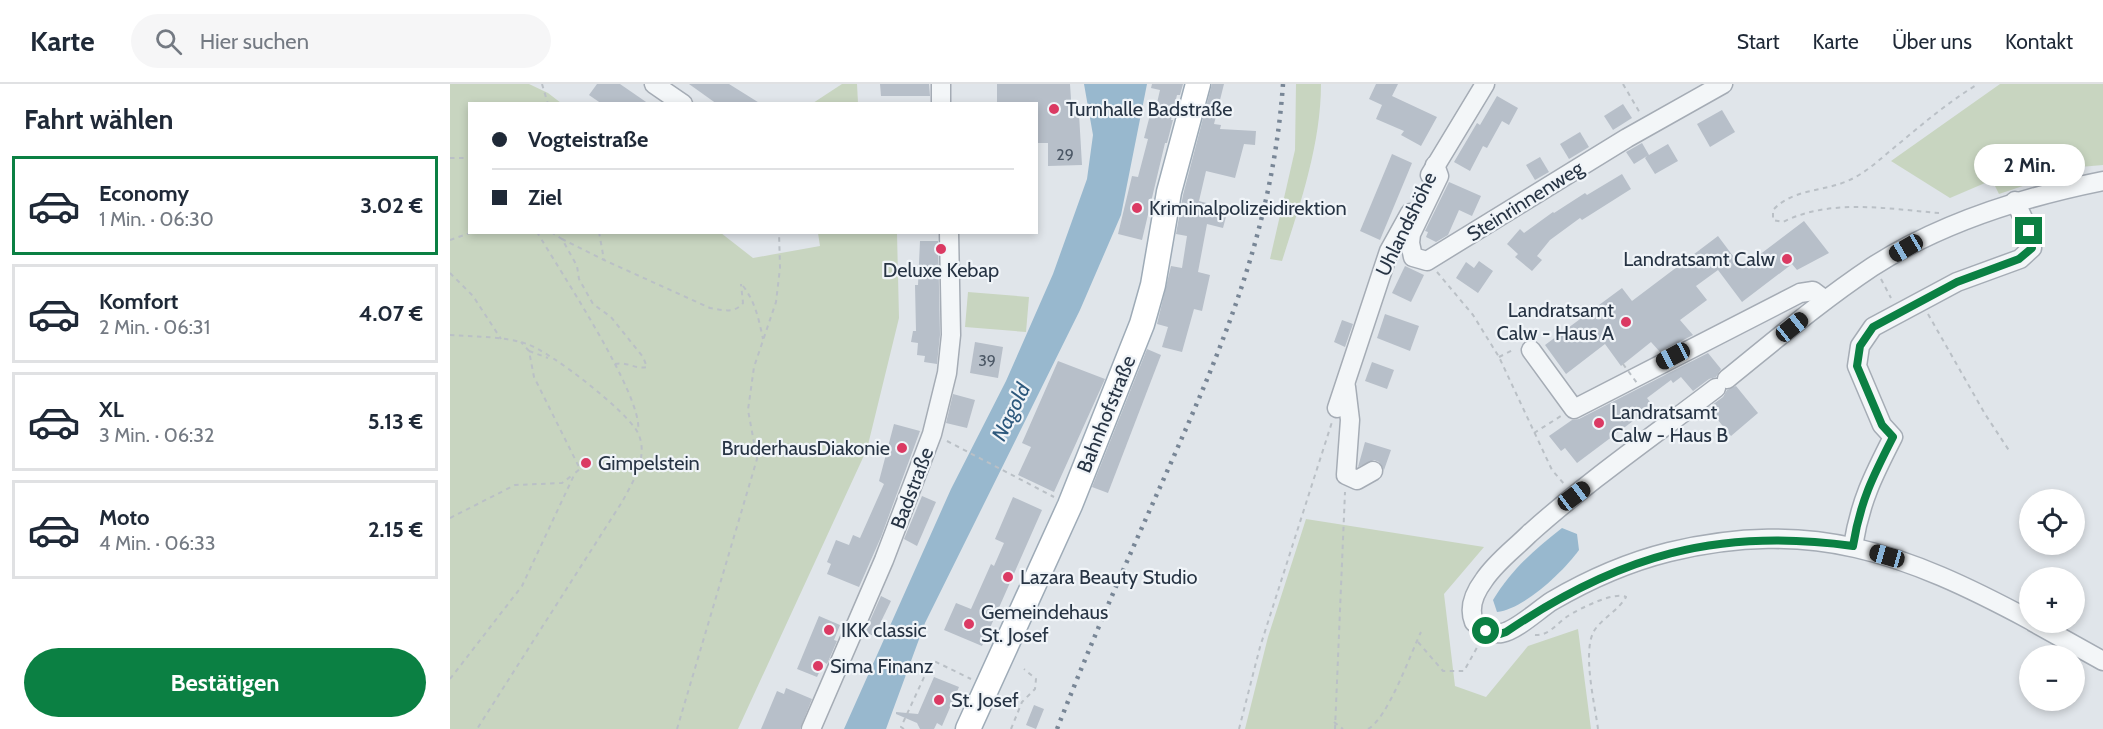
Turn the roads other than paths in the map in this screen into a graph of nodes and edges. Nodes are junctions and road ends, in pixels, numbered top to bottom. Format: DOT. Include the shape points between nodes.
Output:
graph roads {
  1 [pos="654,84"];
  2 [pos="940,84"];
  3 [pos="1198,84"];
  4 [pos="1485,84"];
  5 [pos="1723,84"];
  6 [pos="680,102"];
  7 [pos="941,102"];
  8 [pos="1435,165"];
  9 [pos="2103,181"];
  10 [pos="2015,201"];
  11 [pos="949,234"];
  12 [pos="1825,300"];
  13 [pos="1524,349"];
  14 [pos="1346,383"];
  15 [pos="1337,408"];
  16 [pos="1373,471"];
  17 [pos="1853,546"];
  18 [pos="2019,615"];
  19 [pos="2053,633"];
  20 [pos="2103,661"];
  21 [pos="811,729"];
  22 [pos="968,729"];
  1 -- 6 [label="street"];
  2 -- 7 [label="street"];
  3 -- 22 [label="main road, Bahnhofstraße" via="1169,192 1154,285 1142,324 1070,505"];
  4 -- 8 [label="street, Uhlandshöhe"];
  5 -- 8 [label="street, Steinrinnenweg" via="1427,261 1413,257 1410,243 1439,176"];
  8 -- 14 [label="street, Uhlandshöhe" via="1389,250"];
  9 -- 10 [label="street"];
  10 -- 12 [label="street" via="1922,239"];
  10 -- 17 [label="street" via="2032,248 2019,259 1957,282 1873,327 1860,346 1857,366 1882,425 1893,437 1867,487"];
  11 -- 21 [label="street, Badstraße" via="951,335 947,373 932,434 884,560"];
  12 -- 13 [label="street" via="1813,291 1800,293 1574,409"];
  12 -- 17 [label="street" via="1574,496 1499,562 1485,578 1471,609 1474,622 1486,631 1500,634 1584,584 1667,553 1717,542 1761,539"];
  14 -- 15 [label="street, Uhlandshöhe"];
  14 -- 16 [label="street" via="1350,420 1346,475 1357,480"];
  17 -- 18 [label="street" via="1930,571"];
  19 -- 20 [label="street"];
}
